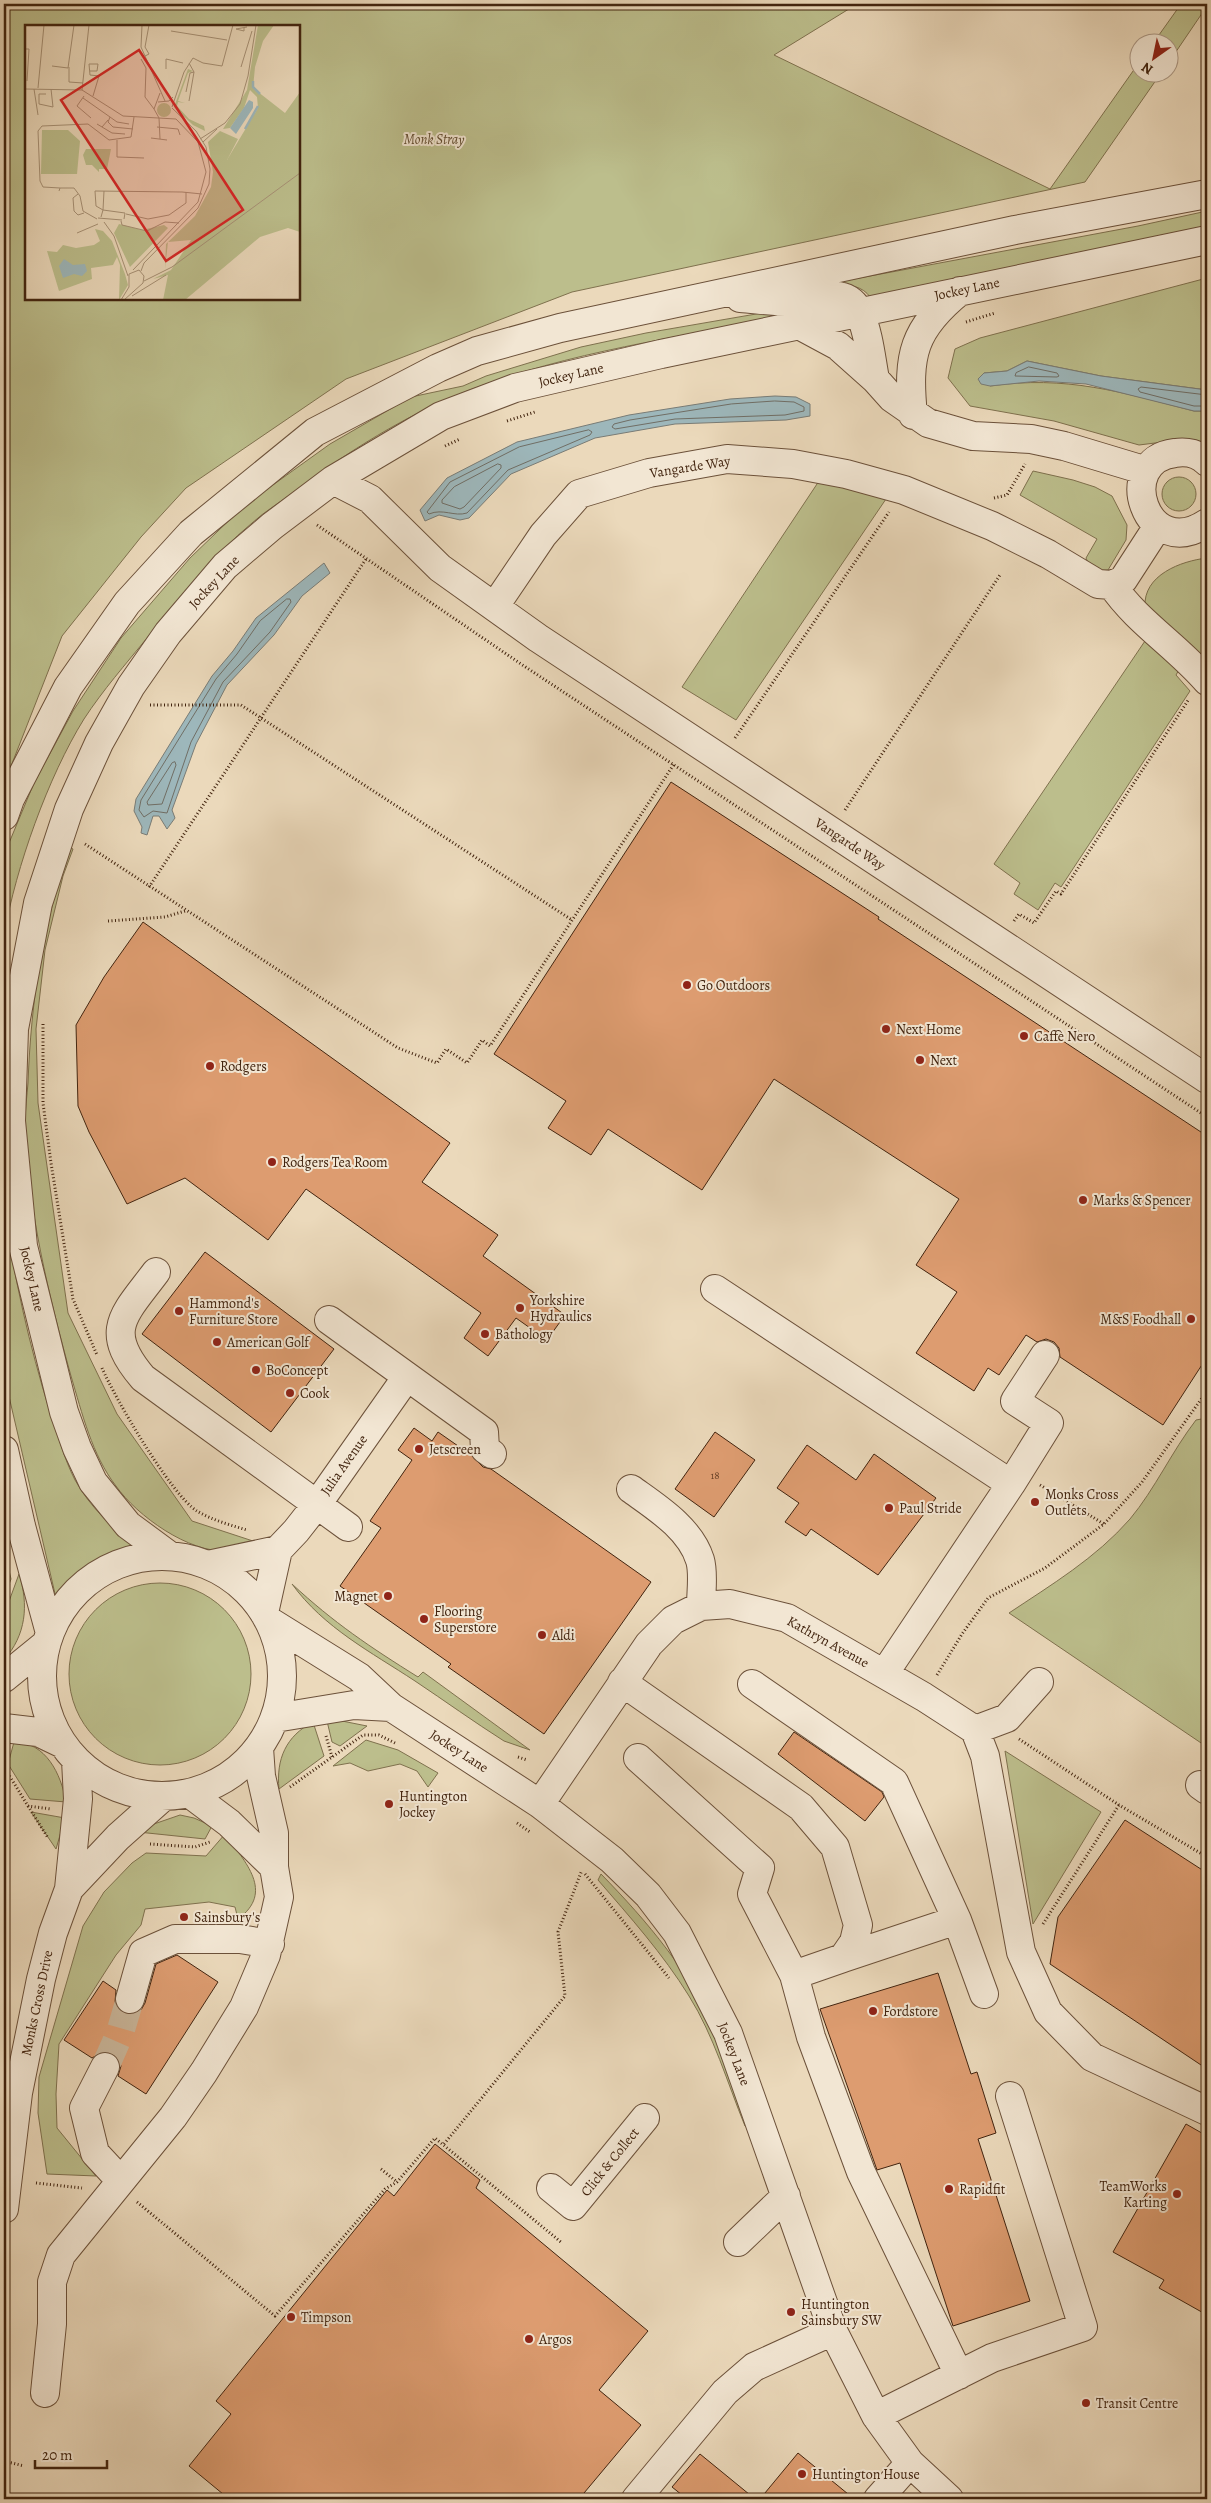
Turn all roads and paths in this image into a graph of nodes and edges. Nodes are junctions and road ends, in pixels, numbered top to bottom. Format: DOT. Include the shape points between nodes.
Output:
graph roads {
  1 [pos="1207,194"];
  2 [pos="1207,240"];
  3 [pos="962,290"];
  4 [pos="706,295"];
  5 [pos="1004,310"];
  6 [pos="860,313"];
  7 [pos="961,323"];
  8 [pos="798,326"];
  9 [pos="875,379"];
  10 [pos="540,410"];
  11 [pos="913,414"];
  12 [pos="502,423"];
  13 [pos="464,436"];
  14 [pos="1031,440"];
  15 [pos="438,450"];
  16 [pos="1207,462"];
  17 [pos="1144,475"];
  18 [pos="333,480"];
  19 [pos="904,490"];
  20 [pos="991,498"];
  21 [pos="325,520"];
  22 [pos="1207,523"];
  23 [pos="317,526"];
  24 [pos="1158,526"];
  25 [pos="309,530"];
  26 [pos="366,559"];
  27 [pos="1000,574"];
  28 [pos="1112,586"];
  29 [pos="494,606"];
  30 [pos="1198,690"];
  31 [pos="148,698"];
  32 [pos="261,718"];
  33 [pos="721,759"];
  34 [pos="674,764"];
  35 [pos="704,784"];
  36 [pos="4,816"];
  37 [pos="832,831"];
  38 [pos="80,841"];
  39 [pos="814,858"];
  40 [pos="149,886"];
  41 [pos="186,910"];
  42 [pos="572,920"];
  43 [pos="108,921"];
  44 [pos="1002,944"];
  45 [pos="985,970"];
  46 [pos="43,1020"];
  47 [pos="1207,1079"];
  48 [pos="7,1092"];
  49 [pos="1207,1110"];
  50 [pos="1206,1116"];
  51 [pos="156,1272"];
  52 [pos="715,1289"];
  53 [pos="73,1300"];
  54 [pos="329,1320"];
  55 [pos="1045,1355"];
  56 [pos="411,1374"];
  57 [pos="1207,1391"];
  58 [pos="4,1450"];
  59 [pos="492,1454"];
  60 [pos="1011,1484"];
  61 [pos="631,1489"];
  62 [pos="318,1503"];
  63 [pos="1104,1524"];
  64 [pos="348,1526"];
  65 [pos="278,1550"];
  66 [pos="170,1556"];
  67 [pos="208,1565"];
  68 [pos="701,1606"];
  69 [pos="267,1617"];
  70 [pos="48,1638"];
  71 [pos="884,1674"];
  72 [pos="4,1678"];
  73 [pos="622,1682"];
  74 [pos="1039,1682"];
  75 [pos="752,1684"];
  76 [pos="924,1697"];
  77 [pos="391,1708"];
  78 [pos="275,1718"];
  79 [pos="4,1728"];
  80 [pos="978,1736"];
  81 [pos="404,1747"];
  82 [pos="258,1748"];
  83 [pos="69,1752"];
  84 [pos="638,1758"];
  85 [pos="4,1767"];
  86 [pos="288,1788"];
  87 [pos="176,1795"];
  88 [pos="540,1804"];
  89 [pos="1119,1805"];
  90 [pos="55,1810"];
  91 [pos="215,1836"];
  92 [pos="143,1845"];
  93 [pos="1207,1856"];
  94 [pos="274,1867"];
  95 [pos="69,1888"];
  96 [pos="957,1920"];
  97 [pos="270,1944"];
  98 [pos="1021,1952"];
  99 [pos="843,1958"];
  100 [pos="794,1975"];
  101 [pos="670,1980"];
  102 [pos="984,1994"];
  103 [pos="130,1999"];
  104 [pos="105,2067"];
  105 [pos="1010,2096"];
  106 [pos="1207,2111"];
  107 [pos="645,2118"];
  108 [pos="444,2144"];
  109 [pos="381,2170"];
  110 [pos="397,2182"];
  111 [pos="36,2183"];
  112 [pos="117,2185"];
  113 [pos="551,2188"];
  114 [pos="786,2196"];
  115 [pos="4,2209"];
  116 [pos="738,2242"];
  117 [pos="562,2243"];
  118 [pos="832,2331"];
  119 [pos="959,2375"];
  120 [pos="45,2393"];
  121 [pos="876,2416"];
  122 [pos="4,2462"];
  123 [pos="910,2463"];
  124 [pos="24,2466"];
  125 [pos="636,2499"];
  126 [pos="878,2499"];
  127 [pos="949,2499"];
  1 -- 4 [label="street" via="1015,230"];
  2 -- 3 [label="street, Jockey Lane"];
  3 -- 6 [label="street, Jockey Lane"];
  3 -- 11 [label="street" via="940,307 923,329 916,346 910,382"];
  4 -- 6 [label="street" via="791,301 841,296"];
  4 -- 36 [label="street" via="560,328 477,351 316,432 191,533 127,603 68,687"];
  5 -- 7 [label="path"];
  6 -- 8 [label="street, Jockey Lane"];
  6 -- 9 [label="street"];
  8 -- 9 [label="street" via="838,346"];
  8 -- 18 [label="street, Jockey Lane" via="515,388 441,416"];
  9 -- 11 [label="street"];
  10 -- 12 [label="path"];
  11 -- 14 [label="street" via="944,429 973,436"];
  13 -- 15 [label="path"];
  14 -- 17 [label="street" via="1064,446 1137,468"];
  14 -- 20 [label="path" via="1028,458 1008,495"];
  16 -- 17 [label="street" via="1194,454 1171,453 1160,458"];
  17 -- 24 [label="street" via="1142,503"];
  18 -- 29 [label="street, Vangarde Way" via="370,498 440,568"];
  18 -- 48 [label="street, Jockey Lane" via="225,566 168,633 131,686 99,743 69,809 38,903 14,1029"];
  19 -- 28 [label="street, Vangarde Way" via="992,526 1098,584"];
  19 -- 29 [label="street, Vangarde Way" via="802,466 726,459 649,473 579,494 543,535"];
  19 -- 33 [label="path"];
  21 -- 23 [label="path"];
  22 -- 24 [label="street" via="1184,533 1170,532"];
  23 -- 25 [label="path"];
  23 -- 26 [label="path"];
  24 -- 28 [label="street" via="1123,580"];
  26 -- 32 [label="path"];
  26 -- 34 [label="path"];
  27 -- 37 [label="path"];
  28 -- 30 [label="street" via="1124,602 1196,667"];
  29 -- 33 [label="street, Vangarde Way"];
  30 -- 44 [label="path" via="1061,894 1056,891 1034,923 1019,914"];
  31 -- 32 [label="path" via="144,705 241,705"];
  32 -- 40 [label="path"];
  32 -- 42 [label="path"];
  33 -- 35 [label="path"];
  33 -- 37 [label="street, Vangarde Way"];
  34 -- 35 [label="path"];
  34 -- 42 [label="path"];
  35 -- 39 [label="path"];
  37 -- 39 [label="path"];
  37 -- 44 [label="street, Vangarde Way"];
  38 -- 40 [label="path"];
  39 -- 45 [label="path"];
  40 -- 41 [label="path"];
  41 -- 42 [label="path" via="398,1048 437,1063 446,1049 467,1063 482,1040 490,1046"];
  41 -- 43 [label="path" via="165,917"];
  44 -- 45 [label="path"];
  44 -- 47 [label="street, Vangarde Way"];
  45 -- 50 [label="path"];
  46 -- 53 [label="path" via="43,1102"];
  48 -- 66 [label="street, Jockey Lane" via="23,1246 64,1412 93,1482 128,1524"];
  49 -- 50 [label="path"];
  51 -- 62 [label="street" via="124,1315 119,1332 128,1361 143,1378"];
  52 -- 60 [label="street"];
  54 -- 56 [label="street"];
  55 -- 60 [label="street" via="1015,1401 1049,1424"];
  56 -- 59 [label="street" via="484,1432 485,1449"];
  56 -- 62 [label="street, Julia Avenue"];
  57 -- 63 [label="path" via="1142,1482"];
  58 -- 70 [label="street"];
  60 -- 63 [label="path" via="1036,1482"];
  60 -- 71 [label="street"];
  61 -- 68 [label="street" via="654,1505 687,1536 700,1560"];
  62 -- 64 [label="street"];
  62 -- 65 [label="street, Julia Avenue"];
  63 -- 76 [label="path" via="1044,1568 988,1598"];
  65 -- 67 [label="street"];
  65 -- 69 [label="street"];
  66 -- 67 [label="street"];
  66 -- 70 [label="street" via="132,1559 97,1574 69,1600"];
  67 -- 69 [label="street" via="240,1584"];
  68 -- 71 [label="street, Kathryn Avenue" via="730,1604 787,1618"];
  68 -- 73 [label="street, Kathryn Avenue" via="673,1620 649,1644"];
  69 -- 77 [label="street, Jockey Lane" via="359,1678"];
  69 -- 78 [label="street" via="278,1644 282,1669 281,1694"];
  70 -- 72 [label="street"];
  70 -- 83 [label="street" via="42,1678 46,1704"];
  71 -- 76 [label="street, Kathryn Avenue"];
  73 -- 88 [label="street, Kathryn Avenue"];
  73 -- 99 [label="street" via="800,1807 835,1847 858,1925 854,1942"];
  74 -- 80 [label="street" via="1007,1718"];
  75 -- 96 [label="street" via="894,1782"];
  76 -- 80 [label="street, Kathryn Avenue"];
  77 -- 78 [label="street, Jockey Lane" via="354,1705"];
  77 -- 88 [label="street, Jockey Lane"];
  78 -- 82 [label="street"];
  79 -- 83 [label="street" via="38,1732"];
  80 -- 89 [label="path" via="1015,1737"];
  80 -- 98 [label="street"];
  81 -- 86 [label="path" via="378,1735 363,1735"];
  82 -- 87 [label="street" via="239,1768 216,1784"];
  82 -- 94 [label="street" via="274,1833"];
  83 -- 87 [label="street" via="102,1780 132,1792"];
  83 -- 95 [label="street, Monks Cross Drive" via="78,1799"];
  84 -- 100 [label="street" via="760,1868 752,1894"];
  85 -- 90 [label="path" via="28,1806"];
  87 -- 94 [label="street" via="229,1822"];
  87 -- 95 [label="street, Monks Cross Drive" via="118,1837"];
  88 -- 114 [label="street, Jockey Lane" via="612,1860 648,1894 677,1934 728,2033"];
  89 -- 93 [label="path"];
  89 -- 98 [label="path" via="1035,1938"];
  91 -- 92 [label="path" via="195,1848 158,1843"];
  94 -- 97 [label="street" via="279,1897"];
  95 -- 115 [label="street, Monks Cross Drive" via="40,1979 18,2093"];
  96 -- 99 [label="street"];
  96 -- 102 [label="street"];
  97 -- 103 [label="street" via="240,1939 175,1939 143,1953"];
  97 -- 112 [label="street" via="244,2007 204,2072"];
  98 -- 106 [label="street" via="1048,2012 1092,2057"];
  99 -- 100 [label="street"];
  100 -- 119 [label="street" via="811,2037 861,2172"];
  101 -- 108 [label="path" via="582,1870 558,1932 565,1996"];
  104 -- 112 [label="street" via="84,2108 96,2153"];
  105 -- 119 [label="street" via="1083,2328 992,2358"];
  107 -- 113 [label="street, Click & Collect" via="573,2206"];
  108 -- 110 [label="path" via="435,2138"];
  108 -- 117 [label="path"];
  109 -- 110 [label="path"];
  110 -- 112 [label="path" via="385,2189 275,2316"];
  111 -- 112 [label="path" via="62,2188"];
  112 -- 120 [label="street" via="61,2256 52,2282 52,2324"];
  114 -- 116 [label="street"];
  114 -- 118 [label="street, Jockey Lane"];
  118 -- 121 [label="street, Jockey Lane"];
  118 -- 125 [label="street" via="754,2367 725,2392"];
  119 -- 121 [label="street"];
  121 -- 123 [label="street, Jockey Lane"];
  122 -- 124 [label="path"];
  123 -- 126 [label="street"];
  123 -- 127 [label="street, Jockey Lane"];
}
